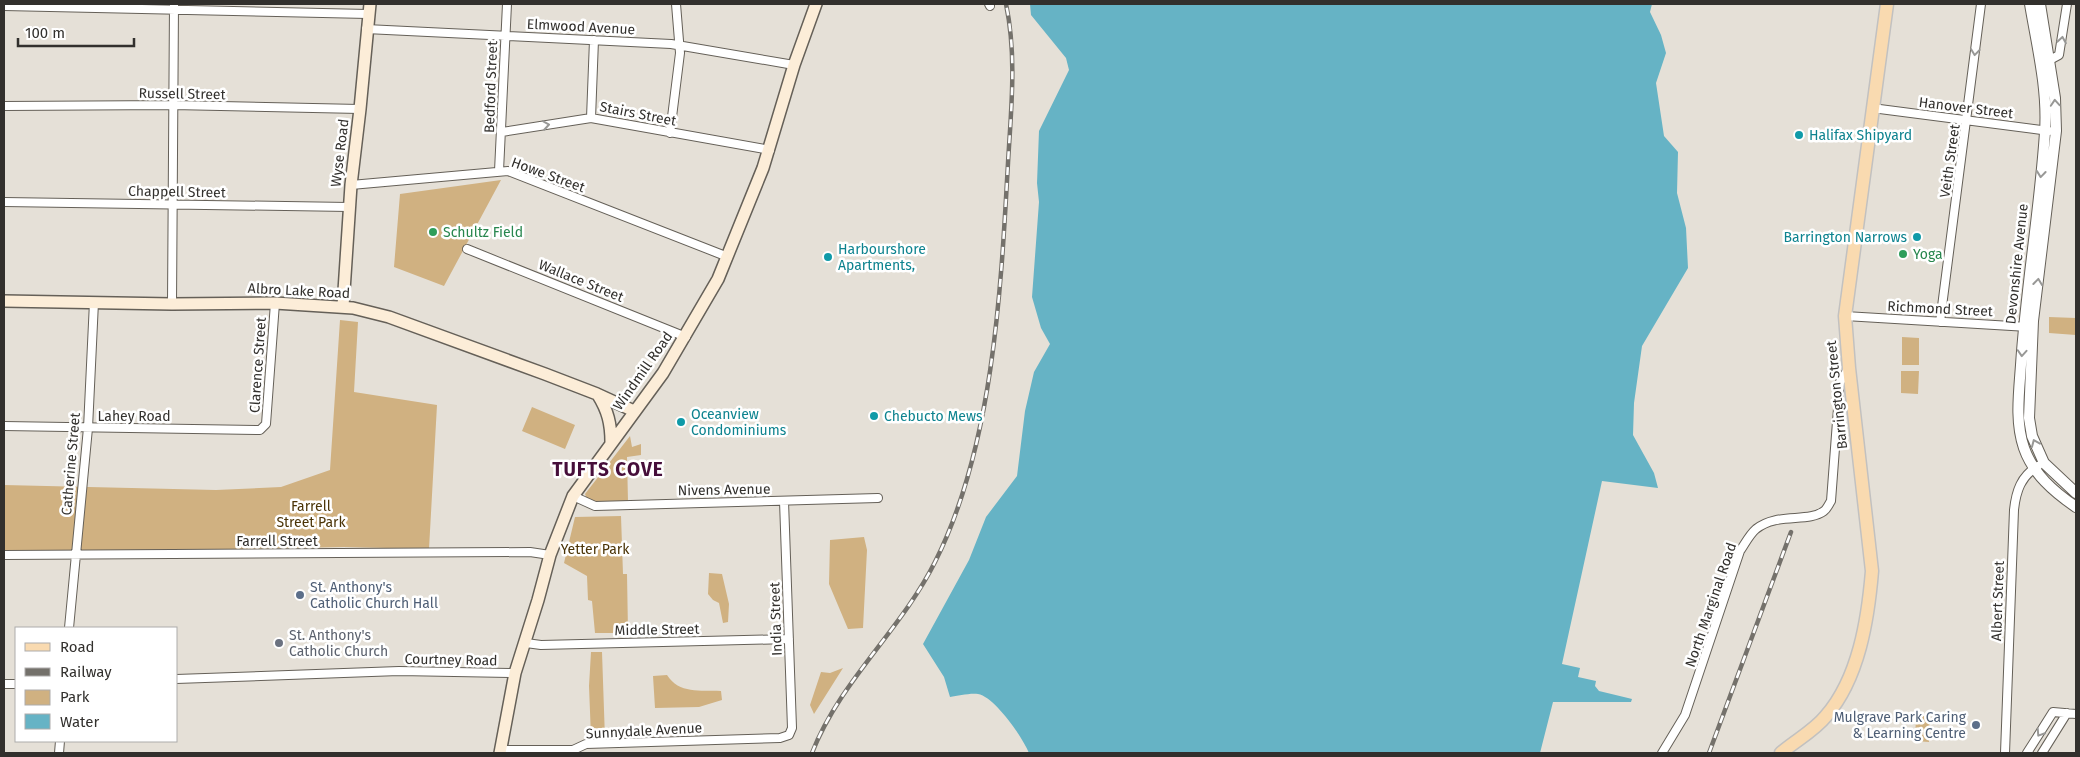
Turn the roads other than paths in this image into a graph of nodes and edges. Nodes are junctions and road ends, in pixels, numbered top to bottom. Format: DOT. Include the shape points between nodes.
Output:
graph roads {
  1 [pos="507,4"];
  2 [pos="676,4"];
  3 [pos="816,4"];
  4 [pos="1886,4"];
  5 [pos="1981,4"];
  6 [pos="2030,4"];
  7 [pos="2040,4"];
  8 [pos="2067,4"];
  9 [pos="4,6"];
  10 [pos="174,6"];
  11 [pos="369,9"];
  12 [pos="366,29"];
  13 [pos="505,36"];
  14 [pos="594,40"];
  15 [pos="680,44"];
  16 [pos="2044,62"];
  17 [pos="794,64"];
  18 [pos="4,106"];
  19 [pos="173,106"];
  20 [pos="1872,108"];
  21 [pos="360,109"];
  22 [pos="592,118"];
  23 [pos="1968,121"];
  24 [pos="2045,130"];
  25 [pos="2056,131"];
  26 [pos="502,132"];
  27 [pos="670,134"];
  28 [pos="770,150"];
  29 [pos="499,171"];
  30 [pos="351,185"];
  31 [pos="4,202"];
  32 [pos="172,204"];
  33 [pos="349,207"];
  34 [pos="467,249"];
  35 [pos="728,257"];
  36 [pos="4,301"];
  37 [pos="94,302"];
  38 [pos="275,302"];
  39 [pos="172,304"];
  40 [pos="342,306"];
  41 [pos="1846,316"];
  42 [pos="1940,322"];
  43 [pos="2028,327"];
  44 [pos="686,337"];
  45 [pos="1849,368"];
  46 [pos="597,394"];
  47 [pos="634,412"];
  48 [pos="4,426"];
  49 [pos="88,428"];
  50 [pos="264,428"];
  51 [pos="611,442"];
  52 [pos="2044,463"];
  53 [pos="2034,468"];
  54 [pos="2076,494"];
  55 [pos="574,496"];
  56 [pos="878,498"];
  57 [pos="784,501"];
  58 [pos="2076,506"];
  59 [pos="4,555"];
  60 [pos="76,555"];
  61 [pos="550,555"];
  62 [pos="69,627"];
  63 [pos="789,639"];
  64 [pos="526,643"];
  65 [pos="515,673"];
  66 [pos="178,679"];
  67 [pos="2067,713"];
  68 [pos="2076,714"];
  69 [pos="789,735"];
  70 [pos="500,752"];
  71 [pos="1662,753"];
  72 [pos="1781,753"];
  73 [pos="2005,753"];
  74 [pos="2026,753"];
  75 [pos="2042,753"];
  1 -- 13 [label="street, Bedford Street"];
  2 -- 15 [label="street"];
  3 -- 17 [label="main road, Windmill Road"];
  4 -- 20 [label="main road, Barrington Street"];
  5 -- 23 [label="street, Veith Street, one-way"];
  6 -- 16 [label="street, Devonshire Avenue"];
  7 -- 16 [label="street, Devonshire Avenue"];
  16 -- 8 [label="street, one-way" via="2060,55"];
  9 -- 10 [label="street"];
  10 -- 11 [label="street"];
  10 -- 19 [label="street"];
  11 -- 12 [label="main road, Wyse Road"];
  12 -- 13 [label="street, Elmwood Avenue"];
  12 -- 21 [label="main road, Wyse Road"];
  13 -- 14 [label="street, Elmwood Avenue"];
  13 -- 26 [label="street, Bedford Street"];
  14 -- 15 [label="street, Elmwood Avenue"];
  14 -- 22 [label="street"];
  15 -- 17 [label="street, Elmwood Avenue"];
  15 -- 27 [label="street"];
  16 -- 24 [label="street, Devonshire Avenue"];
  25 -- 16 [label="street, Devonshire Avenue, one-way" via="2055,98"];
  17 -- 28 [label="main road, Windmill Road"];
  18 -- 19 [label="street, Russell Street"];
  19 -- 21 [label="street, Russell Street"];
  19 -- 32 [label="street"];
  20 -- 23 [label="street, Hanover Street"];
  20 -- 41 [label="main road, Barrington Street"];
  21 -- 30 [label="main road, Wyse Road"];
  26 -- 22 [label="street, Stairs Street, one-way"];
  22 -- 27 [label="street, Stairs Street"];
  23 -- 24 [label="street, Hanover Street"];
  23 -- 42 [label="street, Veith Street"];
  24 -- 25 [label="street, Hanover Street"];
  24 -- 43 [label="street, Devonshire Avenue, one-way"];
  43 -- 25 [label="street, Devonshire Avenue, one-way"];
  26 -- 29 [label="street, Bedford Street"];
  27 -- 28 [label="street, Stairs Street"];
  28 -- 35 [label="main road, Windmill Road"];
  29 -- 30 [label="street, Howe Street"];
  29 -- 35 [label="street, Howe Street" via="508,171"];
  30 -- 33 [label="main road, Wyse Road"];
  31 -- 32 [label="street, Chappell Street"];
  32 -- 33 [label="street, Chappell Street"];
  32 -- 39 [label="street"];
  33 -- 40 [label="main road, Wyse Road"];
  34 -- 44 [label="street, Wallace Street"];
  35 -- 44 [label="main road, Windmill Road"];
  36 -- 37 [label="main road, Albro Lake Road"];
  37 -- 39 [label="main road, Albro Lake Road"];
  37 -- 49 [label="street, Catherine Street"];
  38 -- 39 [label="main road, Albro Lake Road"];
  38 -- 40 [label="main road, Albro Lake Road"];
  38 -- 50 [label="street, Clarence Street"];
  40 -- 46 [label="main road, Albro Lake Road" via="389,317"];
  41 -- 42 [label="street, Richmond Street"];
  41 -- 45 [label="main road, Barrington Street"];
  42 -- 43 [label="street, Richmond Street"];
  52 -- 43 [label="street, Devonshire Avenue, one-way" via="2032,436 2029,418"];
  43 -- 53 [label="street, Devonshire Avenue, one-way" via="2019,429 2024,449"];
  44 -- 47 [label="main road, Windmill Road"];
  45 -- 71 [label="street, North Marginal Road" via="1840,382 1831,501 1825,511 1814,515 1766,523 1747,540 1740,551 1685,715"];
  45 -- 72 [label="main road, Barrington Street" via="1872,571 1869,601 1845,691 1826,718"];
  46 -- 47 [label="main road, Albro Lake Road"];
  46 -- 51 [label="main road" via="606,407"];
  47 -- 51 [label="main road, Windmill Road"];
  48 -- 49 [label="street, Lahey Road"];
  49 -- 50 [label="street, Lahey Road"];
  49 -- 60 [label="street, Catherine Street"];
  51 -- 55 [label="main road, Windmill Road"];
  52 -- 53 [label="street, Albert Street"];
  52 -- 54 [label="street, Devonshire Avenue"];
  53 -- 58 [label="street, Devonshire Avenue"];
  53 -- 73 [label="street, Albert Street" via="2020,483 2014,510"];
  55 -- 57 [label="street, Nivens Avenue" via="595,506"];
  55 -- 61 [label="main road, Windmill Road"];
  56 -- 57 [label="street, Nivens Avenue"];
  57 -- 63 [label="street, India Street"];
  59 -- 60 [label="street, Farrell Street"];
  60 -- 61 [label="street, Farrell Street" via="530,552"];
  60 -- 62 [label="street, Catherine Street"];
  61 -- 64 [label="main road, Windmill Road"];
  63 -- 64 [label="street, Middle Street"];
  63 -- 69 [label="street, India Street" via="792,728"];
  64 -- 65 [label="main road, Windmill Road"];
  65 -- 66 [label="street, Courtney Road" via="399,671"];
  65 -- 70 [label="main road, Windmill Road"];
  67 -- 68 [label="street"];
  67 -- 74 [label="street, one-way" via="2053,712"];
  67 -- 75 [label="street"];
  69 -- 70 [label="street, Sunnydale Avenue" via="780,738 586,744 574,750"];
}
